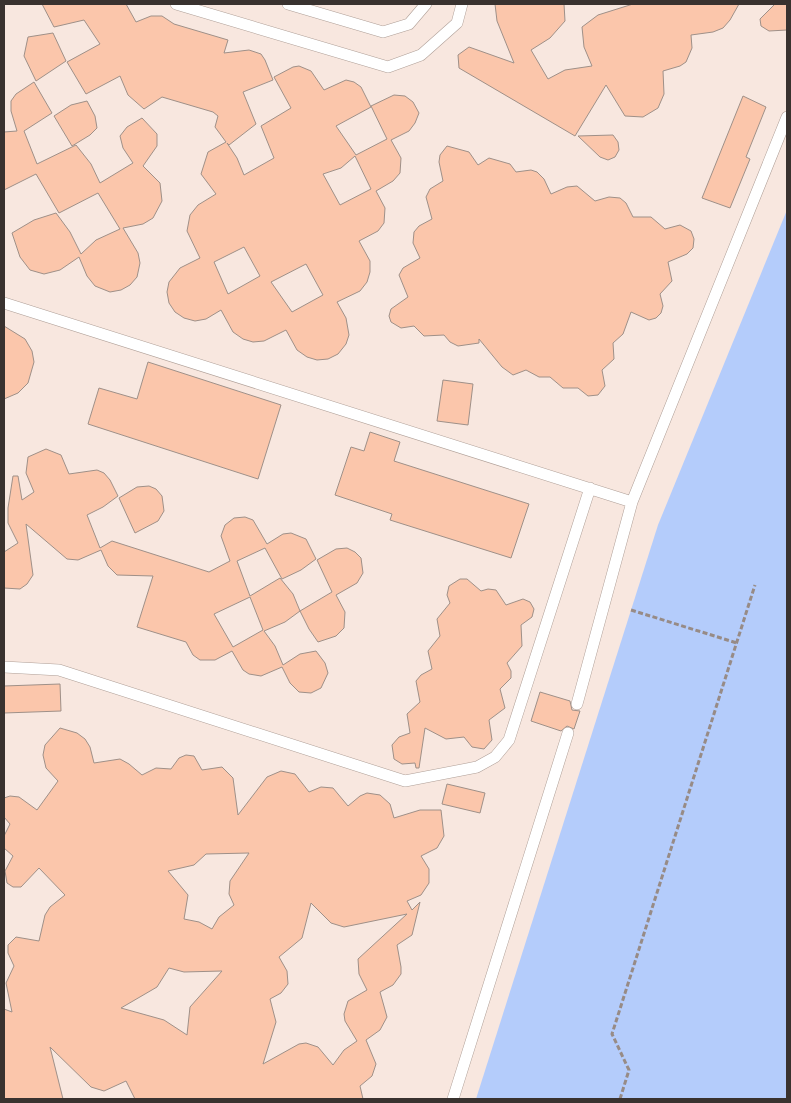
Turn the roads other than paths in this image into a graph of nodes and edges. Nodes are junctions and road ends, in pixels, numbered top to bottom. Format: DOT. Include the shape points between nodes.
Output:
graph roads {
  1 [pos="176,4"];
  2 [pos="288,4"];
  3 [pos="426,4"];
  4 [pos="462,4"];
  5 [pos="787,117"];
  6 [pos="4,303"];
  7 [pos="590,488"];
  8 [pos="632,502"];
  9 [pos="4,667"];
  10 [pos="577,704"];
  11 [pos="568,733"];
  12 [pos="454,1099"];
  1 -- 4 [label="lane" via="388,67 421,55 457,23"];
  2 -- 3 [label="lane" via="383,32 409,24"];
  5 -- 8 [label="lane"];
  6 -- 7 [label="lane"];
  7 -- 8 [label="lane"];
  7 -- 9 [label="lane" via="509,740 495,757 477,767 405,781 59,670"];
  8 -- 10 [label="lane"];
  11 -- 12 [label="lane"];
}
